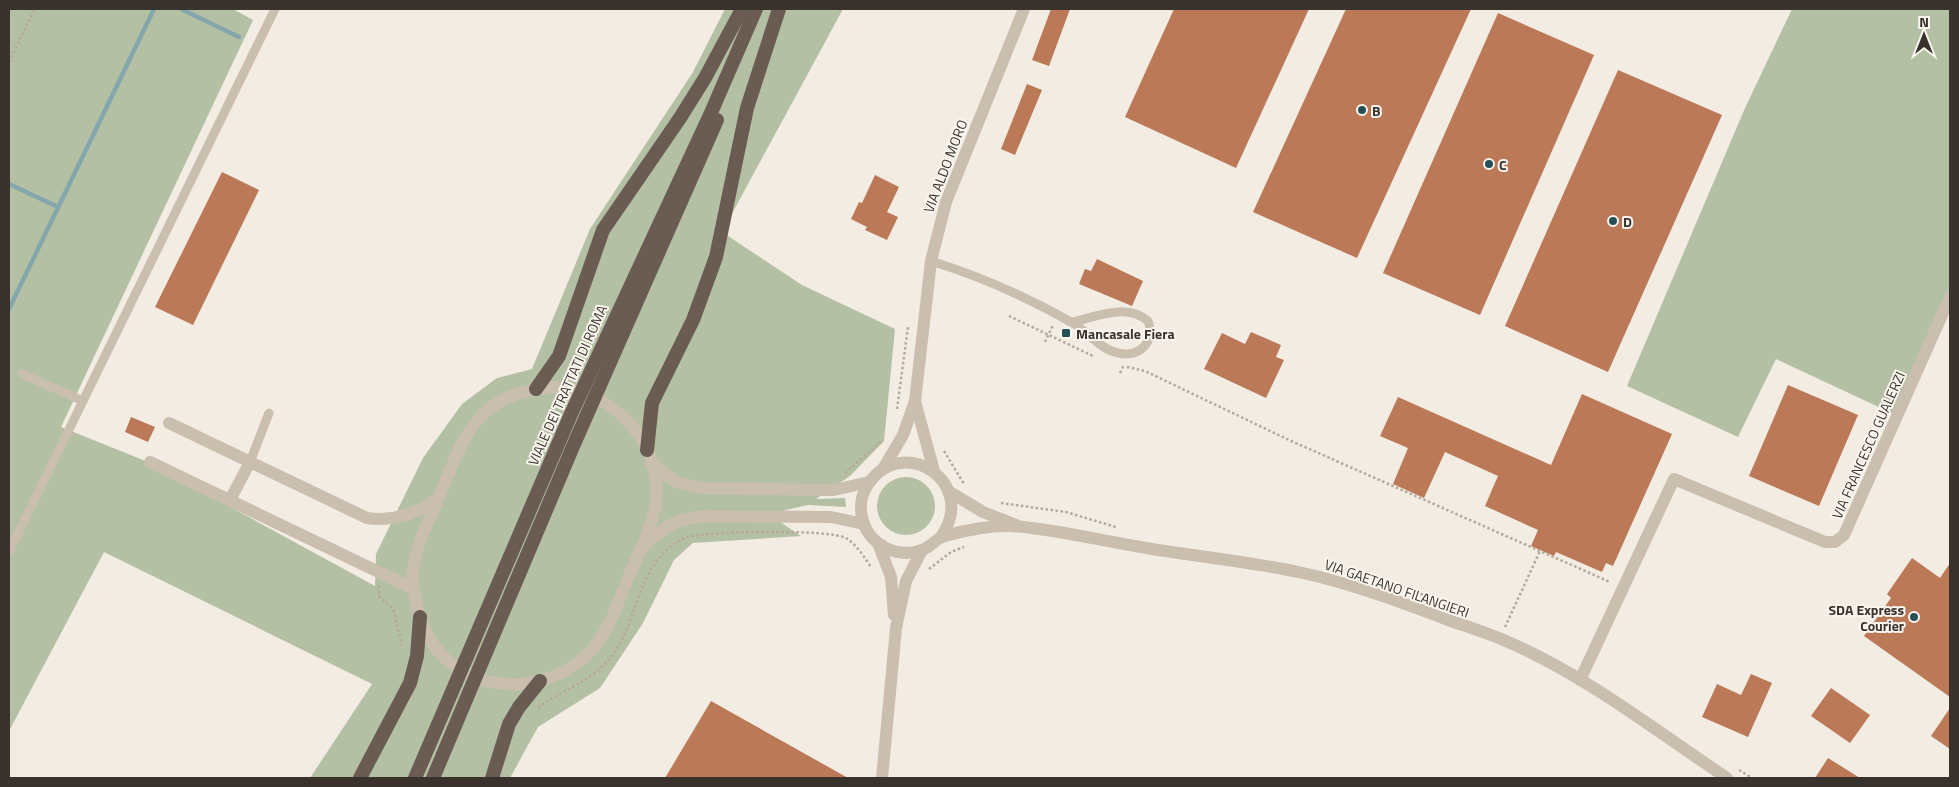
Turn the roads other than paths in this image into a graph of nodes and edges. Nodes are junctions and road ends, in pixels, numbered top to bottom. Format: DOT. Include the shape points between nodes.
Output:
graph roads {
  1 [pos="275,9"];
  2 [pos="742,9"];
  3 [pos="756,9"];
  4 [pos="765,9"];
  5 [pos="779,9"];
  6 [pos="1024,9"];
  7 [pos="931,261"];
  8 [pos="1950,297"];
  9 [pos="1073,322"];
  10 [pos="619,325"];
  11 [pos="22,374"];
  12 [pos="536,389"];
  13 [pos="83,401"];
  14 [pos="915,401"];
  15 [pos="269,413"];
  16 [pos="169,423"];
  17 [pos="649,456"];
  18 [pos="150,462"];
  19 [pos="250,462"];
  20 [pos="884,469"];
  21 [pos="934,471"];
  22 [pos="869,482"];
  23 [pos="948,491"];
  24 [pos="438,498"];
  25 [pos="230,500"];
  26 [pos="864,524"];
  27 [pos="1021,527"];
  28 [pos="941,537"];
  29 [pos="878,543"];
  30 [pos="641,548"];
  31 [pos="922,550"];
  32 [pos="9,552"];
  33 [pos="412,588"];
  34 [pos="420,617"];
  35 [pos="896,628"];
  36 [pos="1580,680"];
  37 [pos="540,681"];
  38 [pos="360,778"];
  39 [pos="415,778"];
  40 [pos="433,778"];
  41 [pos="492,778"];
  42 [pos="882,778"];
  43 [pos="1727,778"];
  1 -- 13 [label="lane"];
  2 -- 12 [label="highway" via="680,118 603,230 558,356"];
  3 -- 10 [label="highway, VIALE DEI TRATTATI DI ROMA"];
  4 -- 10 [label="highway, VIALE DEI TRATTATI DI ROMA" via="689,186"];
  5 -- 17 [label="highway" via="747,108 716,257 693,320 652,403"];
  6 -- 7 [label="street, VIA ALDO MORO" via="946,202"];
  7 -- 9 [label="lane" via="965,271"];
  7 -- 14 [label="street, VIA ALDO MORO"];
  8 -- 36 [label="street, VIA FRANCESCO GUALERZI" via="1844,535 1835,542 1825,542 1674,480"];
  9 -- 9 [label="lane" via="1116,353 1134,354 1151,337 1148,321 1131,311 1112,312"];
  10 -- 39 [label="highway, VIALE DEI TRATTATI DI ROMA" via="483,615"];
  10 -- 40 [label="highway, VIALE DEI TRATTATI DI ROMA"];
  11 -- 13 [label="lane"];
  12 -- 17 [label="street" via="571,389 605,402 638,432"];
  12 -- 24 [label="street" via="506,398 484,412 459,448"];
  13 -- 32 [label="lane"];
  14 -- 20 [label="street, VIA ALDO MORO" via="903,435"];
  14 -- 21 [label="street, VIA ALDO MORO"];
  15 -- 19 [label="lane"];
  16 -- 19 [label="street"];
  17 -- 22 [label="street" via="666,476 679,483 702,488 834,490"];
  17 -- 30 [label="street" via="656,496"];
  18 -- 25 [label="street"];
  19 -- 24 [label="street" via="367,518 379,520 414,514"];
  19 -- 25 [label="street"];
  20 -- 21 [label="street" via="900,463 917,464"];
  20 -- 22 [label="street"];
  21 -- 23 [label="street"];
  22 -- 26 [label="street" via="861,502"];
  23 -- 27 [label="street, VIA GAETANO FILANGIERI" via="984,512"];
  23 -- 28 [label="street" via="950,520"];
  24 -- 33 [label="street" via="414,557"];
  25 -- 33 [label="street"];
  26 -- 29 [label="street"];
  26 -- 30 [label="street" via="831,517 689,517 664,526"];
  27 -- 28 [label="street, VIA GAETANO FILANGIERI" via="969,530"];
  27 -- 36 [label="street, VIA GAETANO FILANGIERI" via="1322,578 1397,601 1517,646"];
  28 -- 31 [label="street"];
  29 -- 31 [label="street" via="899,552"];
  29 -- 35 [label="street" via="891,577"];
  30 -- 37 [label="street" via="599,640 572,667"];
  31 -- 35 [label="street" via="906,581"];
  33 -- 34 [label="street"];
  34 -- 37 [label="street" via="431,643 441,655 467,674 504,686"];
  34 -- 38 [label="highway" via="418,656 410,683"];
  35 -- 42 [label="street"];
  36 -- 43 [label="street, VIA GAETANO FILANGIERI"];
  37 -- 41 [label="highway" via="509,724"];
}
